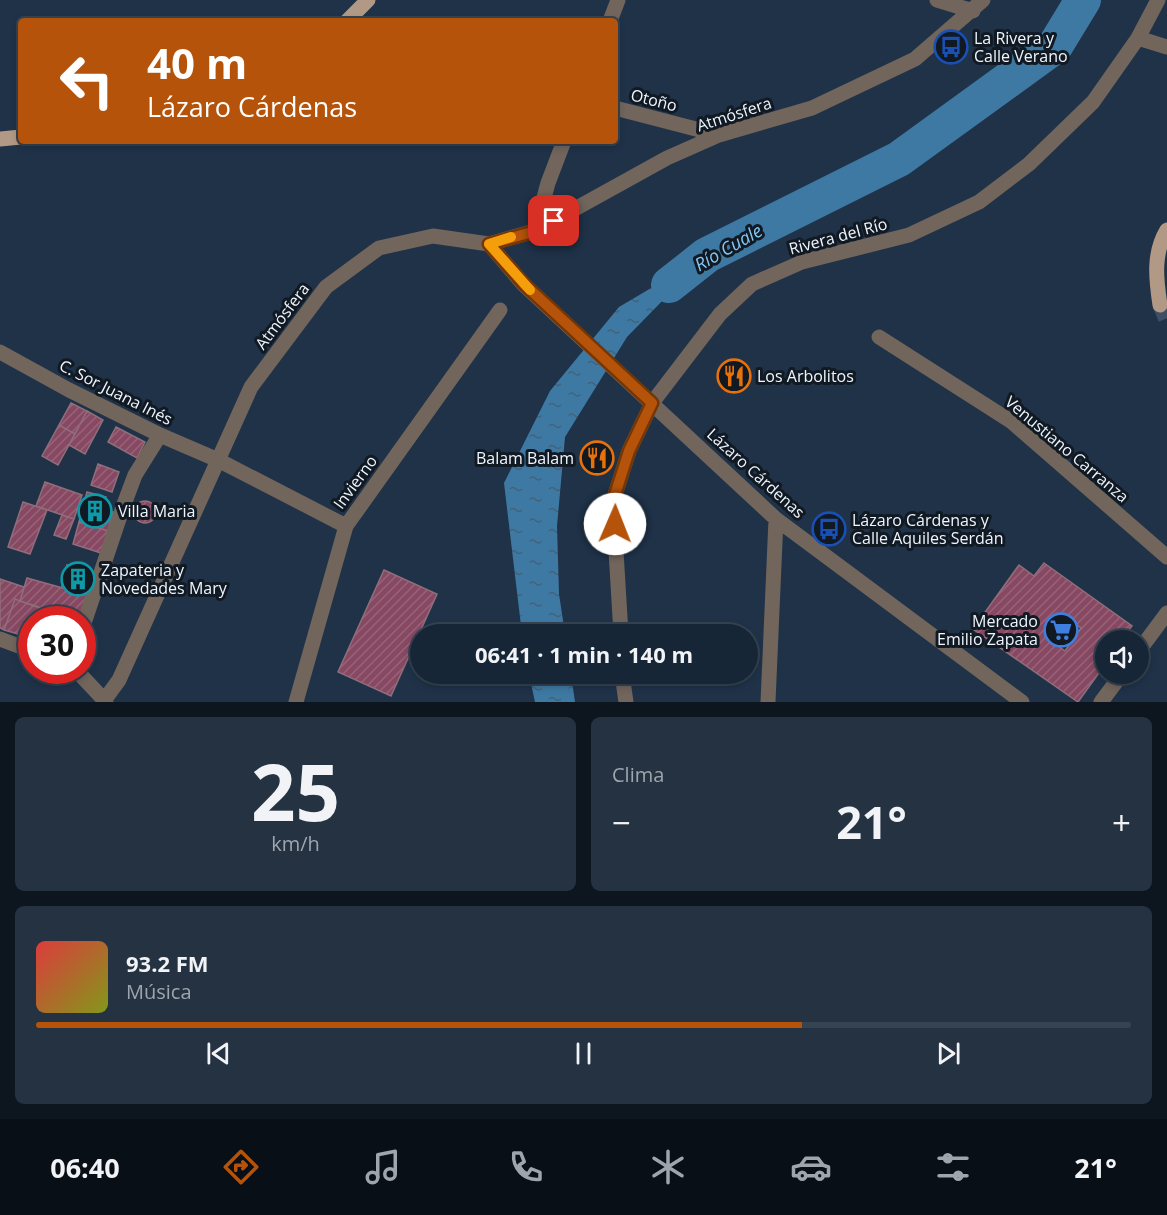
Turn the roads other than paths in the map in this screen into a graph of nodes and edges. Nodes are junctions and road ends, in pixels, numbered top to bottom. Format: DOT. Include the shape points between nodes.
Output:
graph roads {
  1 [pos="368,0"];
  2 [pos="618,0"];
  3 [pos="937,0"];
  4 [pos="1158,0"];
  5 [pos="978,6"];
  6 [pos="350,18"];
  7 [pos="611,18"];
  8 [pos="1138,38"];
  9 [pos="1167,47"];
  10 [pos="618,109"];
  11 [pos="719,135"];
  12 [pos="18,137"];
  13 [pos="0,139"];
  14 [pos="563,144"];
  15 [pos="1167,230"];
  16 [pos="536,231"];
  17 [pos="489,244"];
  18 [pos="1160,304"];
  19 [pos="500,310"];
  20 [pos="879,337"];
  21 [pos="0,352"];
  22 [pos="652,403"];
  23 [pos="159,435"];
  24 [pos="218,460"];
  25 [pos="776,519"];
  26 [pos="346,526"];
  27 [pos="1167,557"];
  28 [pos="90,606"];
  29 [pos="1167,613"];
  30 [pos="620,624"];
  31 [pos="1149,637"];
  32 [pos="0,639"];
  33 [pos="18,646"];
  34 [pos="89,684"];
  35 [pos="623,684"];
  36 [pos="1114,684"];
  37 [pos="105,701"];
  38 [pos="296,702"];
  39 [pos="626,702"];
  40 [pos="768,702"];
  41 [pos="1022,702"];
  42 [pos="1101,702"];
  1 -- 6 [label="main road"];
  2 -- 7 [label="street"];
  3 -- 5 [label="street"];
  4 -- 8 [label="street, Rivera del Río"];
  5 -- 11 [label="street, Atmósfera" via="915,59 812,108"];
  8 -- 9 [label="street"];
  8 -- 22 [label="street, Rivera del Río" via="1093,102 1029,164 979,202 909,236 802,262 752,284 720,314"];
  10 -- 11 [label="street, Otoño"];
  11 -- 16 [label="street, Atmósfera" via="667,158"];
  12 -- 13 [label="main road"];
  14 -- 16 [label="street"];
  15 -- 18 [label="main road" via="1161,240 1155,274"];
  16 -- 17 [label="street, Atmósfera"];
  17 -- 22 [label="street, Lázaro Cárdenas" via="540,300"];
  17 -- 24 [label="street, Atmósfera" via="434,236 379,248 326,287 251,387"];
  19 -- 26 [label="street, Invierno"];
  20 -- 27 [label="street, Venustiano Carranza" via="1012,422"];
  21 -- 23 [label="street, C. Sor Juana Inés"];
  22 -- 25 [label="street, Lázaro Cárdenas"];
  22 -- 30 [label="street, Rivera del Río" via="629,451 613,501"];
  23 -- 24 [label="street, C. Sor Juana Inés"];
  23 -- 28 [label="street" via="135,475"];
  24 -- 26 [label="street, C. Sor Juana Inés"];
  24 -- 37 [label="street, Atmósfera" via="119,680"];
  25 -- 40 [label="street"];
  25 -- 41 [label="street, Lázaro Cárdenas"];
  26 -- 38 [label="street, Invierno"];
  29 -- 31 [label="street"];
  32 -- 33 [label="street"];
  34 -- 37 [label="street"];
  35 -- 39 [label="street"];
  36 -- 42 [label="street"];
}
